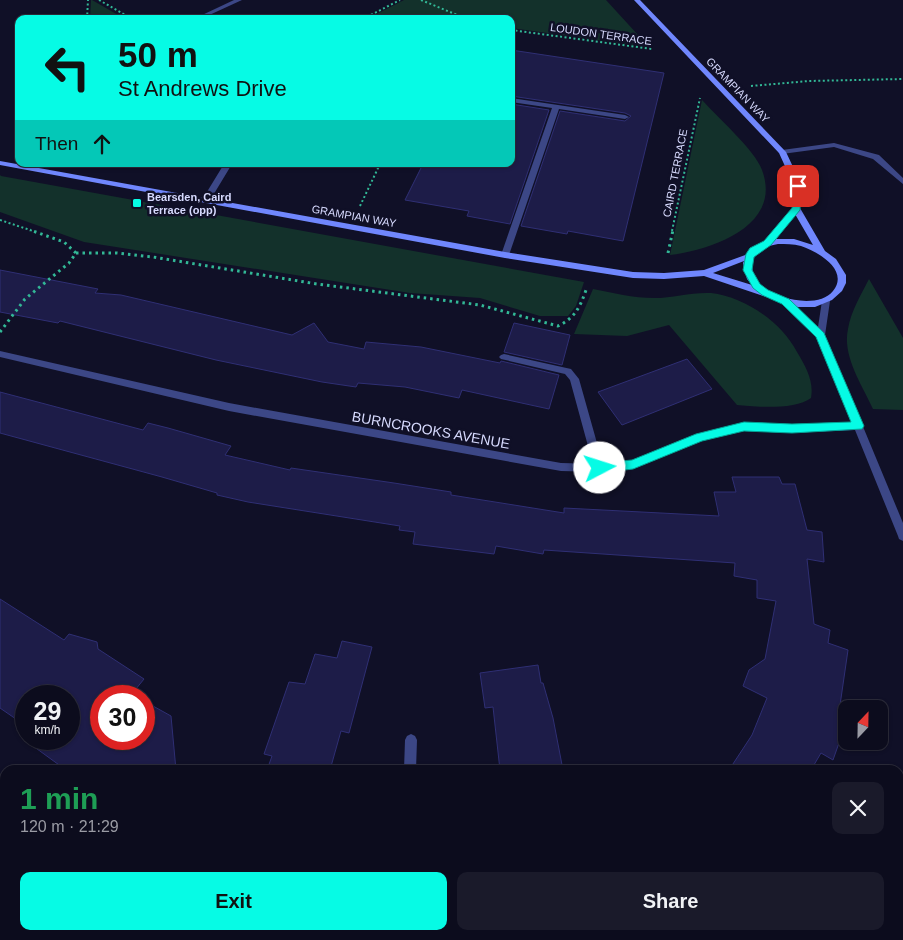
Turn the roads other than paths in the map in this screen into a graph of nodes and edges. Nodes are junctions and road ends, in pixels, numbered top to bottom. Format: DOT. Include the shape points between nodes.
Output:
graph roads {
  1 [pos="238,0"];
  2 [pos="637,0"];
  3 [pos="206,15"];
  4 [pos="515,101"];
  5 [pos="556,107"];
  6 [pos="625,117"];
  7 [pos="782,152"];
  8 [pos="0,162"];
  9 [pos="15,165"];
  10 [pos="27,167"];
  11 [pos="226,167"];
  12 [pos="903,182"];
  13 [pos="206,200"];
  14 [pos="796,208"];
  15 [pos="768,243"];
  16 [pos="821,252"];
  17 [pos="505,255"];
  18 [pos="749,256"];
  19 [pos="705,273"];
  20 [pos="765,293"];
  21 [pos="826,301"];
  22 [pos="786,302"];
  23 [pos="821,335"];
  24 [pos="0,354"];
  25 [pos="504,357"];
  26 [pos="858,426"];
  27 [pos="600,468"];
  28 [pos="903,536"];
  29 [pos="411,740"];
  30 [pos="410,765"];
  1 -- 3 [label="street"];
  2 -- 7 [label="street, GRAMPIAN WAY"];
  4 -- 5 [label="street"];
  5 -- 6 [label="street"];
  5 -- 17 [label="street"];
  7 -- 12 [label="street" via="834,145 876,157"];
  7 -- 14 [label="street, GRAMPIAN WAY" via="798,186"];
  8 -- 9 [label="street, GRAMPIAN WAY"];
  10 -- 13 [label="street, GRAMPIAN WAY"];
  11 -- 13 [label="street"];
  13 -- 17 [label="street, GRAMPIAN WAY"];
  14 -- 15 [label="street, GRAMPIAN WAY"];
  14 -- 16 [label="street"];
  15 -- 16 [label="street" via="789,242"];
  15 -- 18 [label="street, GRAMPIAN WAY"];
  16 -- 21 [label="street" via="839,268 842,278 835,295"];
  17 -- 19 [label="street, GRAMPIAN WAY" via="633,275"];
  18 -- 19 [label="street, GRAMPIAN WAY"];
  18 -- 20 [label="street, GRAMPIAN WAY" via="747,270"];
  19 -- 20 [label="street, GRAMPIAN WAY"];
  20 -- 22 [label="street, GRAMPIAN WAY"];
  21 -- 22 [label="street, GRAMPIAN WAY" via="814,304"];
  21 -- 23 [label="street"];
  22 -- 23 [label="street"];
  23 -- 26 [label="street"];
  24 -- 27 [label="street, BURNCROOKS AVENUE" via="229,407 386,437 561,467"];
  25 -- 27 [label="street" via="568,371 574,379"];
  26 -- 27 [label="street, BURNCROOKS AVENUE" via="744,427 700,437 633,465"];
  26 -- 28 [label="street"];
  29 -- 30 [label="street"];
}
